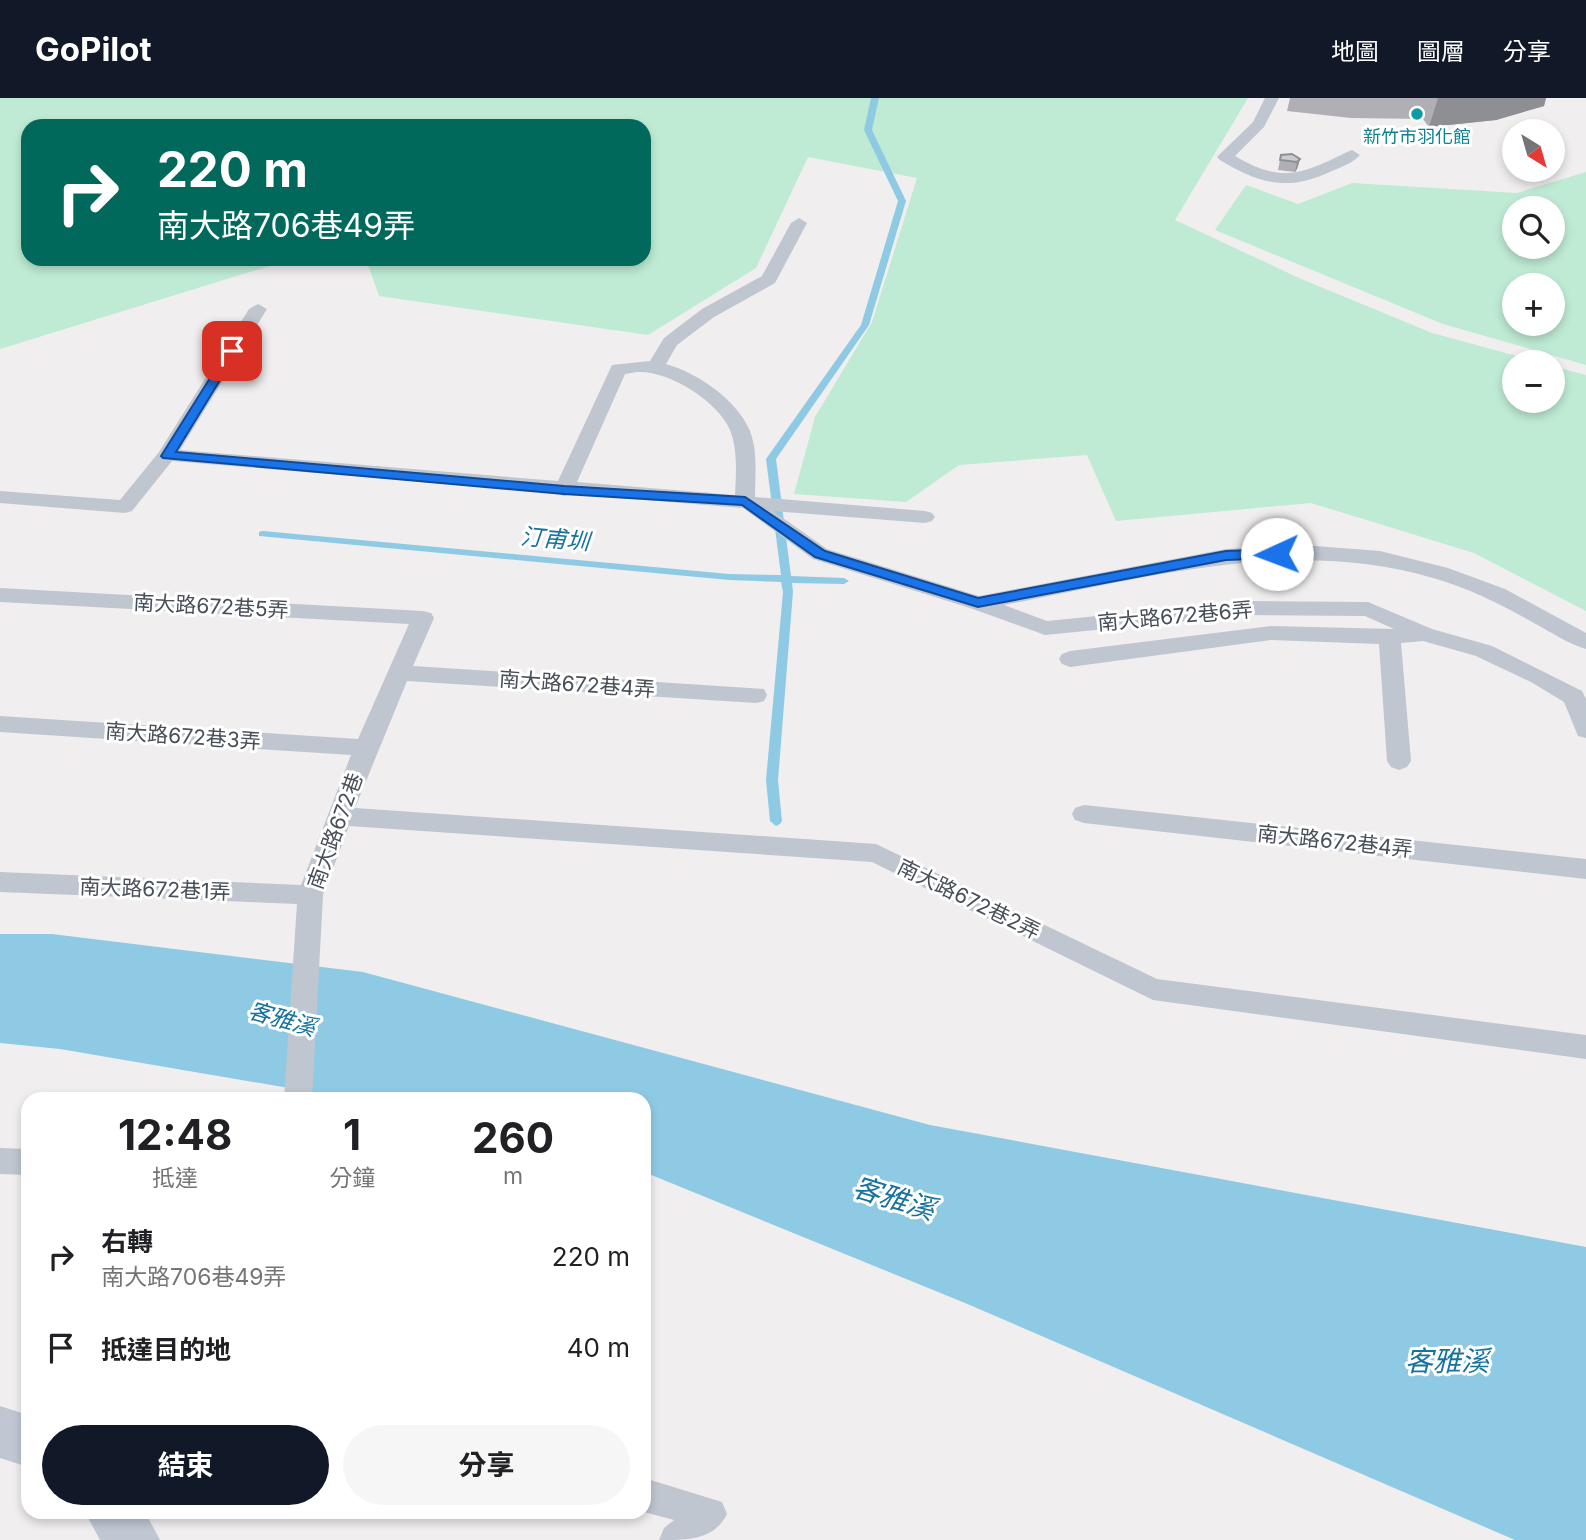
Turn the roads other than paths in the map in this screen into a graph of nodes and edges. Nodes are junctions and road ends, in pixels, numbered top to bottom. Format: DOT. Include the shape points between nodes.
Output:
graph roads {
  1 [pos="1272,98"];
  2 [pos="1352,155"];
  3 [pos="799,223"];
  4 [pos="258,309"];
  5 [pos="655,367"];
  6 [pos="167,456"];
  7 [pos="564,490"];
  8 [pos="0,497"];
  9 [pos="749,501"];
  10 [pos="925,517"];
  11 [pos="0,595"];
  12 [pos="978,603"];
  13 [pos="423,618"];
  14 [pos="1423,634"];
  15 [pos="1389,637"];
  16 [pos="1586,642"];
  17 [pos="1070,659"];
  18 [pos="398,673"];
  19 [pos="756,695"];
  20 [pos="0,724"];
  21 [pos="1586,730"];
  22 [pos="366,748"];
  23 [pos="1399,761"];
  24 [pos="1084,814"];
  25 [pos="340,816"];
  26 [pos="1586,869"];
  27 [pos="0,882"];
  28 [pos="310,895"];
  29 [pos="1586,1047"];
  30 [pos="298,1092"];
  31 [pos="0,1161"];
  32 [pos="21,1162"];
  33 [pos="0,1432"];
  34 [pos="21,1439"];
  35 [pos="651,1497"];
  36 [pos="117,1519"];
  37 [pos="133,1540"];
  38 [pos="676,1540"];
  1 -- 2 [label="lane" via="1258,124 1226,157 1250,173 1278,181 1302,179"];
  3 -- 5 [label="lane" via="769,279 708,313 670,342"];
  4 -- 6 [label="lane"];
  5 -- 7 [label="lane" via="618,369"];
  5 -- 9 [label="lane" via="722,404 740,429"];
  6 -- 7 [label="lane"];
  6 -- 8 [label="lane" via="125,507"];
  7 -- 9 [label="lane"];
  9 -- 10 [label="lane"];
  9 -- 12 [label="lane, 南大路672巷6弄" via="820,554"];
  11 -- 13 [label="lane, 南大路672巷5弄"];
  12 -- 14 [label="lane, 南大路672巷6弄" via="1045,628 1247,608 1368,609"];
  12 -- 16 [label="lane" via="1226,556 1302,552 1380,558 1441,573 1497,594"];
  13 -- 18 [label="lane, 南大路672巷"];
  14 -- 15 [label="lane"];
  14 -- 21 [label="lane, 南大路672巷6弄" via="1484,651 1574,697"];
  15 -- 17 [label="lane" via="1271,633"];
  15 -- 23 [label="lane"];
  18 -- 19 [label="lane, 南大路672巷4弄"];
  18 -- 22 [label="lane, 南大路672巷"];
  20 -- 22 [label="lane, 南大路672巷3弄"];
  22 -- 25 [label="lane, 南大路672巷"];
  24 -- 26 [label="lane, 南大路672巷4弄"];
  25 -- 28 [label="lane, 南大路672巷"];
  25 -- 29 [label="lane, 南大路672巷2弄" via="876,853 1153,989"];
  27 -- 28 [label="lane, 南大路672巷1弄"];
  28 -- 30 [label="lane, 南大路672巷"];
  31 -- 32 [label="lane"];
  33 -- 34 [label="main road"];
  35 -- 38 [label="lane" via="710,1514"];
  36 -- 37 [label="main road"];
}
